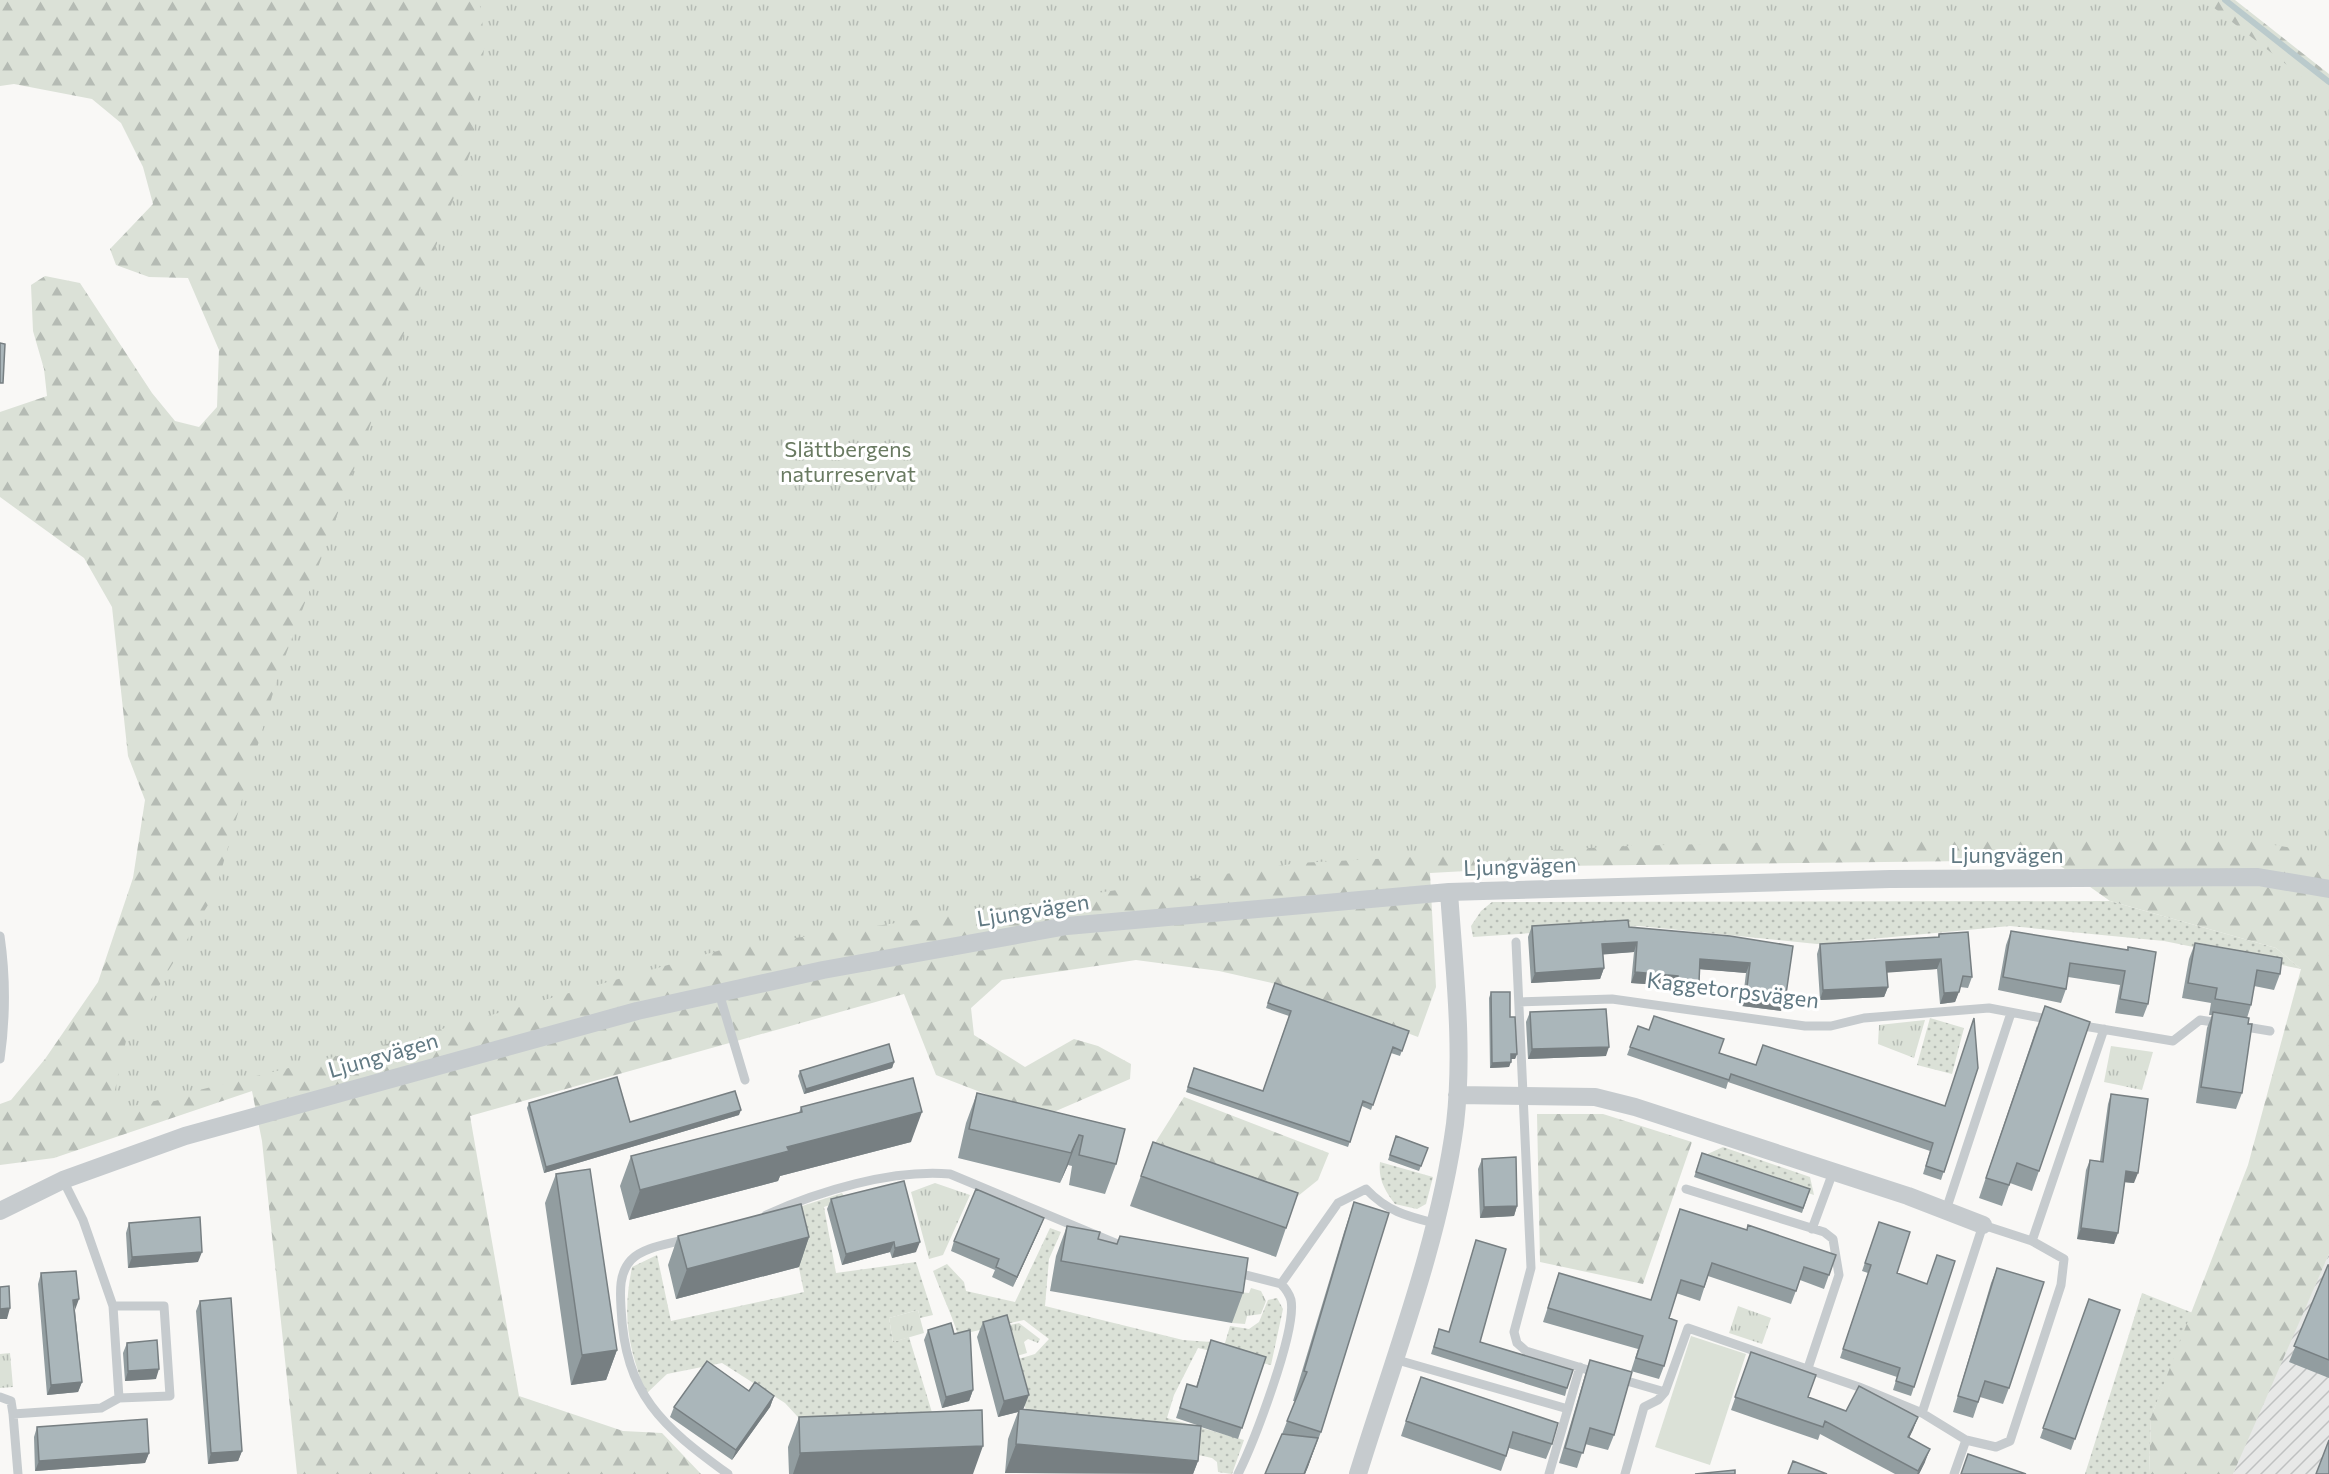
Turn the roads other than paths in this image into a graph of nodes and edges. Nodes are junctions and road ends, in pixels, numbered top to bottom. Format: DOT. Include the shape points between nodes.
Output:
graph roads {
  1 [pos="2329,889"];
  2 [pos="1449,892"];
  3 [pos="0,936"];
  4 [pos="1516,942"];
  5 [pos="719,993"];
  6 [pos="1519,1002"];
  7 [pos="2011,1013"];
  8 [pos="2057,1021"];
  9 [pos="2069,1023"];
  10 [pos="2104,1029"];
  11 [pos="2270,1031"];
  12 [pos="0,1059"];
  13 [pos="745,1080"];
  14 [pos="1525,1094"];
  15 [pos="1456,1095"];
  16 [pos="1833,1172"];
  17 [pos="63,1179"];
  18 [pos="1686,1189"];
  19 [pos="1946,1210"];
  20 [pos="0,1211"];
  21 [pos="753,1219"];
  22 [pos="1434,1223"];
  23 [pos="1983,1225"];
  24 [pos="1812,1229"];
  25 [pos="698,1235"];
  26 [pos="2032,1241"];
  27 [pos="1138,1252"];
  28 [pos="1221,1270"];
  29 [pos="1281,1284"];
  30 [pos="113,1306"];
  31 [pos="1394,1359"];
  32 [pos="1580,1367"];
  33 [pos="1808,1368"];
  34 [pos="1665,1392"];
  35 [pos="0,1397"];
  36 [pos="119,1398"];
  37 [pos="1568,1409"];
  38 [pos="14,1413"];
  39 [pos="1922,1413"];
  40 [pos="1966,1440"];
  41 [pos="18,1474"];
  42 [pos="728,1474"];
  43 [pos="1238,1474"];
  44 [pos="1358,1474"];
  45 [pos="1549,1474"];
  46 [pos="1625,1474"];
  47 [pos="1954,1474"];
  1 -- 2 [label="street, Ljungvägen" via="2258,878 1890,879"];
  2 -- 5 [label="street, Ljungvägen" via="1067,926"];
  2 -- 15 [label="street" via="1457,1008"];
  3 -- 12 [label="lane" via="6,976"];
  4 -- 6 [label="lane"];
  5 -- 13 [label="lane"];
  5 -- 17 [label="street, Ljungvägen" via="615,1017 207,1130"];
  6 -- 7 [label="lane, Kaggetorpsvägen" via="1612,999 1805,1026 1989,1008"];
  6 -- 14 [label="lane"];
  7 -- 8 [label="lane, Kaggetorpsvägen"];
  7 -- 19 [label="lane"];
  9 -- 10 [label="lane"];
  10 -- 11 [label="lane" via="2174,1041 2200,1020"];
  10 -- 26 [label="lane"];
  14 -- 15 [label="street"];
  14 -- 16 [label="street" via="1595,1097 1635,1107"];
  14 -- 32 [label="lane" via="1531,1268 1514,1332 1517,1343 1526,1351"];
  15 -- 22 [label="street" via="1454,1125"];
  16 -- 19 [label="street"];
  16 -- 24 [label="lane"];
  17 -- 20 [label="street, Ljungvägen"];
  17 -- 30 [label="lane" via="83,1220"];
  18 -- 24 [label="lane"];
  19 -- 23 [label="street"];
  21 -- 27 [label="lane" via="794,1202 888,1177 940,1173"];
  22 -- 29 [label="lane" via="1398,1214 1380,1204 1366,1189 1338,1203"];
  22 -- 31 [label="street"];
  23 -- 26 [label="lane"];
  23 -- 39 [label="lane"];
  24 -- 33 [label="lane" via="1833,1239 1839,1275"];
  25 -- 42 [label="lane" via="644,1251 632,1259 624,1270 620,1287 622,1322 628,1359 640,1391 663,1423"];
  26 -- 40 [label="lane" via="2064,1259 2063,1270 2010,1442 1996,1447"];
  28 -- 29 [label="lane"];
  29 -- 43 [label="lane" via="1291,1301 1289,1326 1248,1455"];
  30 -- 36 [label="lane"];
  30 -- 36 [label="lane" via="164,1306 170,1396"];
  31 -- 37 [label="lane"];
  31 -- 44 [label="street"];
  32 -- 34 [label="lane"];
  32 -- 37 [label="lane"];
  33 -- 34 [label="lane" via="1688,1328"];
  33 -- 39 [label="lane"];
  34 -- 46 [label="lane" via="1644,1407"];
  35 -- 38 [label="lane" via="11,1401"];
  36 -- 38 [label="lane" via="101,1408"];
  37 -- 45 [label="lane"];
  38 -- 41 [label="lane"];
  39 -- 40 [label="lane"];
  40 -- 47 [label="lane"];
}
